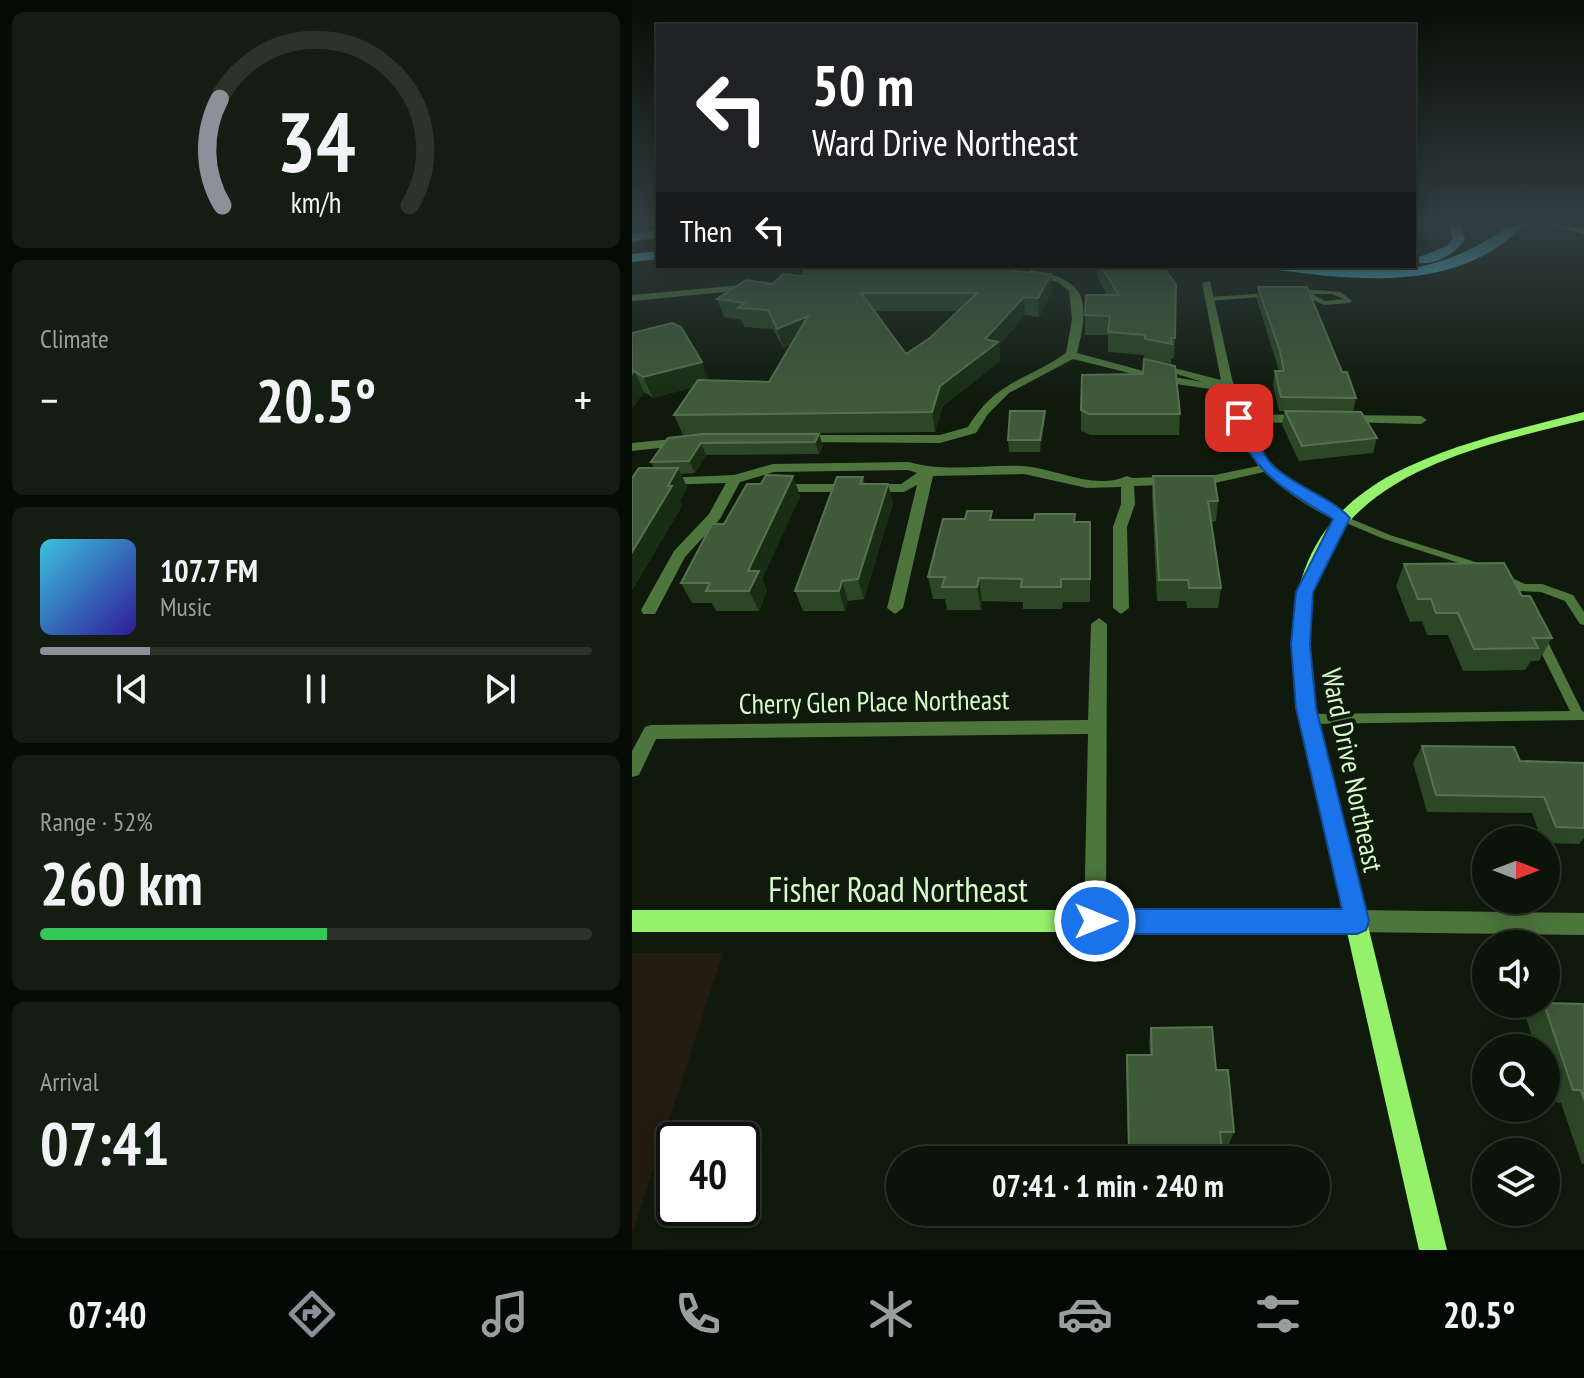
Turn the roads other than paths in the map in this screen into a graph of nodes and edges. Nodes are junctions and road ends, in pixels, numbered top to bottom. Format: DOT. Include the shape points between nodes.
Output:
graph roads {
  1 [pos="1066,283"];
  2 [pos="1207,283"];
  3 [pos="760,286"];
  4 [pos="1305,293"];
  5 [pos="632,298"];
  6 [pos="1210,299"];
  7 [pos="1071,355"];
  8 [pos="1230,388"];
  9 [pos="1584,416"];
  10 [pos="1239,418"];
  11 [pos="1315,419"];
  12 [pos="1330,419"];
  13 [pos="1421,420"];
  14 [pos="785,439"];
  15 [pos="693,441"];
  16 [pos="632,447"];
  17 [pos="1266,468"];
  18 [pos="927,472"];
  19 [pos="735,479"];
  20 [pos="1127,480"];
  21 [pos="650,482"];
  22 [pos="755,488"];
  23 [pos="770,488"];
  24 [pos="1342,518"];
  25 [pos="895,608"];
  26 [pos="1121,608"];
  27 [pos="649,610"];
  28 [pos="1584,621"];
  29 [pos="1533,623"];
  30 [pos="1099,624"];
  31 [pos="1581,716"];
  32 [pos="1309,719"];
  33 [pos="1097,727"];
  34 [pos="641,732"];
  35 [pos="632,769"];
  36 [pos="632,921"];
  37 [pos="1095,921"];
  38 [pos="1357,921"];
  39 [pos="1584,924"];
  40 [pos="1433,1250"];
  1 -- 7 [label="street" via="1077,304"];
  2 -- 6 [label="street"];
  3 -- 5 [label="street"];
  4 -- 4 [label="lane" via="1335,293 1349,301 1324,303"];
  4 -- 6 [label="lane"];
  6 -- 8 [label="street"];
  7 -- 8 [label="street" via="1140,376"];
  7 -- 14 [label="street" via="999,393 972,430 957,436"];
  8 -- 10 [label="street"];
  9 -- 24 [label="main road, Ward Drive Northeast" via="1437,460 1397,478"];
  10 -- 11 [label="street"];
  10 -- 17 [label="street"];
  12 -- 13 [label="street"];
  15 -- 16 [label="street"];
  17 -- 20 [label="street" via="1215,479"];
  17 -- 24 [label="street"];
  18 -- 19 [label="street" via="909,466 773,468"];
  18 -- 20 [label="street" via="1006,469 1078,483"];
  18 -- 23 [label="street" via="904,488"];
  18 -- 25 [label="street"];
  19 -- 21 [label="street"];
  19 -- 22 [label="street"];
  19 -- 27 [label="street" via="715,516 679,554"];
  20 -- 26 [label="street" via="1128,504 1120,527"];
  24 -- 28 [label="lane" via="1484,569 1525,594 1542,588 1569,598"];
  24 -- 32 [label="main road, Ward Drive Northeast" via="1305,592 1301,644"];
  29 -- 31 [label="lane"];
  30 -- 33 [label="street"];
  31 -- 32 [label="lane"];
  32 -- 38 [label="main road, Ward Drive Northeast"];
  33 -- 34 [label="street, Cherry Glen Place Northeast"];
  33 -- 37 [label="street"];
  34 -- 35 [label="street, Cherry Glen Place Northeast"];
  36 -- 37 [label="main road, Fisher Road Northeast"];
  37 -- 38 [label="main road, Fisher Road Northeast"];
  38 -- 39 [label="street"];
  38 -- 40 [label="main road, Ward Drive Northeast"];
}
